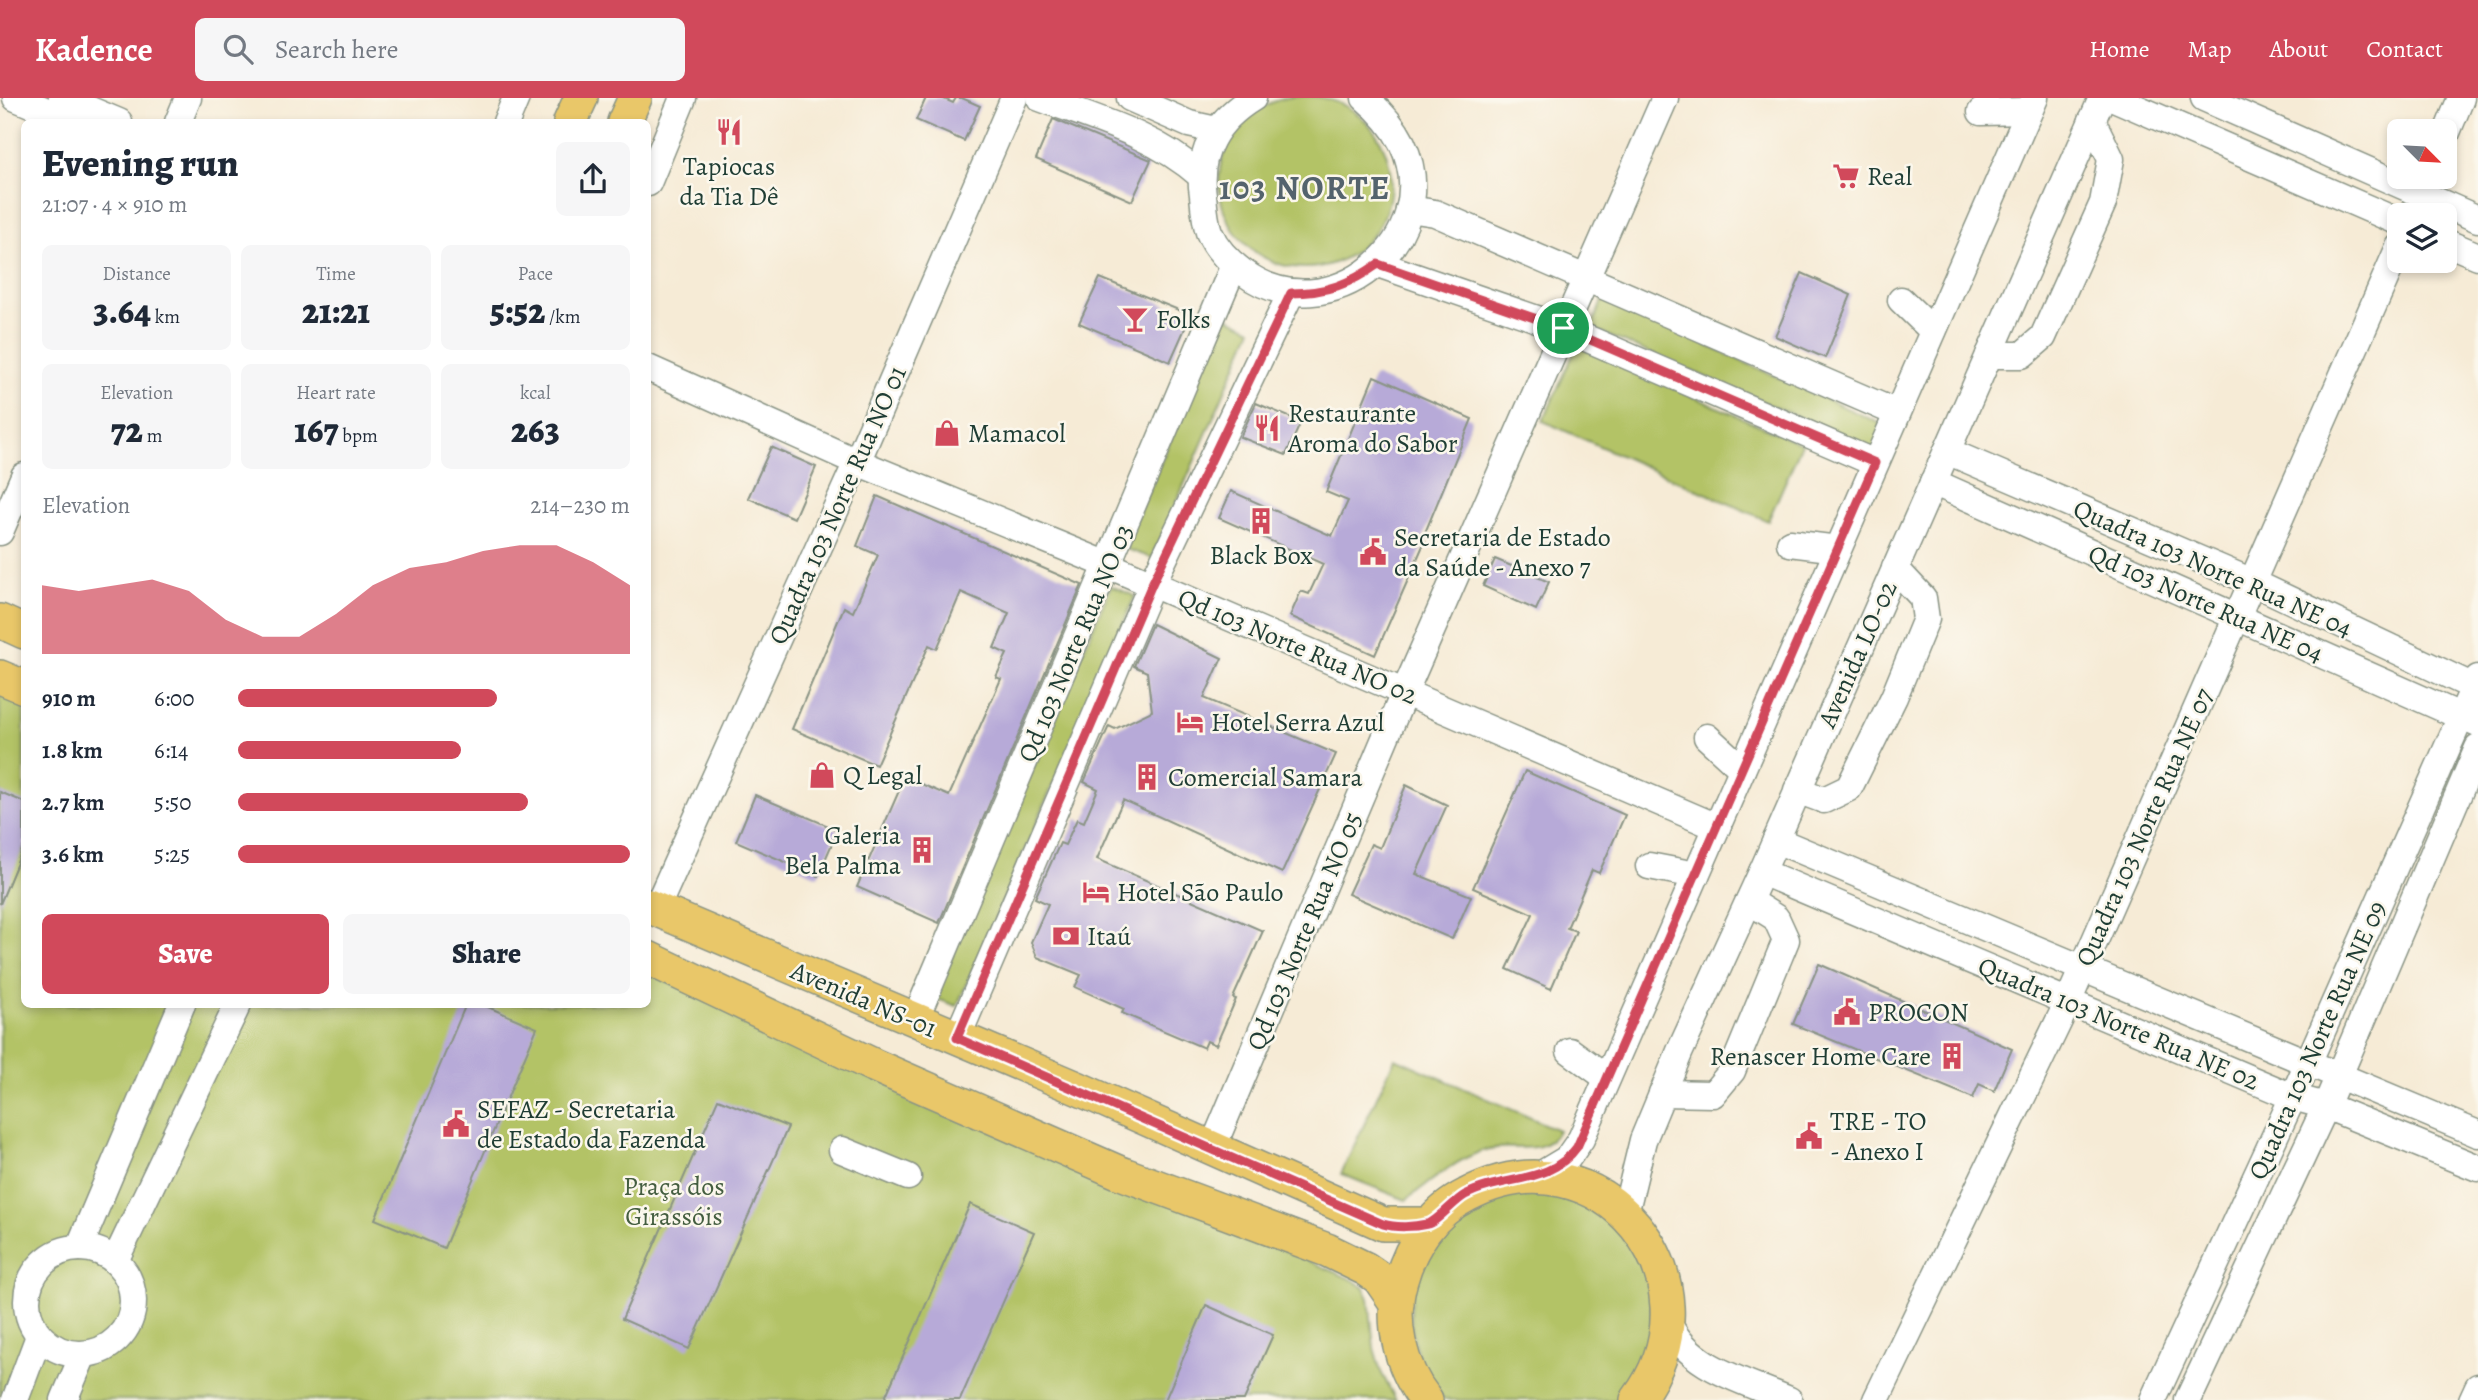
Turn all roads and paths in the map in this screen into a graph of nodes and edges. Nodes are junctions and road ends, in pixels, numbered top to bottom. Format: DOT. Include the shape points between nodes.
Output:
graph roads {
  1 [pos="16,98"];
  2 [pos="62,98"];
  3 [pos="188,98"];
  4 [pos="516,98"];
  5 [pos="581,98"];
  6 [pos="635,98"];
  7 [pos="683,98"];
  8 [pos="1014,98"];
  9 [pos="1040,98"];
  10 [pos="1130,98"];
  11 [pos="1253,98"];
  12 [pos="1365,98"];
  13 [pos="1665,98"];
  14 [pos="2114,98"];
  15 [pos="2204,98"];
  16 [pos="2461,98"];
  17 [pos="2032,104"];
  18 [pos="2097,109"];
  19 [pos="1981,111"];
  20 [pos="65,119"];
  21 [pos="111,119"];
  22 [pos="178,119"];
  23 [pos="507,119"];
  24 [pos="571,119"];
  25 [pos="625,119"];
  26 [pos="2452,119"];
  27 [pos="1216,130"];
  28 [pos="1199,175"];
  29 [pos="651,176"];
  30 [pos="2421,195"];
  31 [pos="1409,209"];
  32 [pos="2387,217"];
  33 [pos="2478,219"];
  34 [pos="2457,247"];
  35 [pos="2478,256"];
  36 [pos="1378,264"];
  37 [pos="1234,265"];
  38 [pos="2387,273"];
  39 [pos="1584,278"];
  40 [pos="1291,293"];
  41 [pos="1901,300"];
  42 [pos="1563,328"];
  43 [pos="1933,331"];
  44 [pos="1989,355"];
  45 [pos="651,369"];
  46 [pos="1897,413"];
  47 [pos="1947,451"];
  48 [pos="857,462"];
  49 [pos="1875,463"];
  50 [pos="1933,482"];
  51 [pos="21,483"];
  52 [pos="0,532"];
  53 [pos="1790,543"];
  54 [pos="1838,549"];
  55 [pos="1108,565"];
  56 [pos="1895,568"];
  57 [pos="2250,581"];
  58 [pos="1152,584"];
  59 [pos="2237,617"];
  60 [pos="0,621"];
  61 [pos="21,631"];
  62 [pos="0,677"];
  63 [pos="2477,685"];
  64 [pos="21,686"];
  65 [pos="1405,691"];
  66 [pos="2470,720"];
  67 [pos="1707,737"];
  68 [pos="2478,748"];
  69 [pos="1742,769"];
  70 [pos="1797,790"];
  71 [pos="1717,827"];
  72 [pos="1776,840"];
  73 [pos="1649,866"];
  74 [pos="1762,872"];
  75 [pos="1696,875"];
  76 [pos="1748,901"];
  77 [pos="652,908"];
  78 [pos="651,959"];
  79 [pos="2083,967"];
  80 [pos="2068,1002"];
  81 [pos="180,1008"];
  82 [pos="236,1008"];
  83 [pos="915,1020"];
  84 [pos="957,1038"];
  85 [pos="1570,1051"];
  86 [pos="2306,1065"];
  87 [pos="2337,1077"];
  88 [pos="1607,1078"];
  89 [pos="1662,1093"];
  90 [pos="2293,1097"];
  91 [pos="2326,1106"];
  92 [pos="2478,1134"];
  93 [pos="1212,1149"];
  94 [pos="842,1150"];
  95 [pos="2478,1168"];
  96 [pos="908,1177"];
  97 [pos="1537,1177"];
  98 [pos="1625,1214"];
  99 [pos="1430,1224"];
  100 [pos="79,1248"];
  101 [pos="115,1261"];
  102 [pos="1396,1304"];
  103 [pos="1668,1322"];
  104 [pos="39,1336"];
  105 [pos="83,1355"];
  106 [pos="2478,1387"];
  107 [pos="15,1400"];
  108 [pos="64,1400"];
  109 [pos="1426,1400"];
  110 [pos="1637,1400"];
  111 [pos="1790,1400"];
  112 [pos="1876,1400"];
  113 [pos="2153,1400"];
  114 [pos="2188,1400"];
  115 [pos="2472,1400"];
  1 -- 20 [label="street"];
  2 -- 21 [label="street"];
  3 -- 22 [label="street"];
  4 -- 23 [label="street"];
  5 -- 24 [label="main road"];
  6 -- 25 [label="main road"];
  7 -- 29 [label="street"];
  8 -- 48 [label="street, Quadra 103 Norte Rua NO 01"];
  9 -- 28 [label="street" via="1149,140 1177,155"];
  10 -- 27 [label="street" via="1189,124"];
  11 -- 27 [label="street"];
  12 -- 31 [label="street" via="1386,117 1403,144 1411,176"];
  13 -- 39 [label="street, Qd 103 Norte Rua NO 05"];
  14 -- 32 [label="street"];
  15 -- 30 [label="street"];
  16 -- 26 [label="street"];
  17 -- 19 [label="street"];
  17 -- 43 [label="street"];
  18 -- 44 [label="street, Avenida LO-02"];
  18 -- 44 [label="street" via="2111,159 2103,203 2043,337 2022,355"];
  27 -- 28 [label="street"];
  28 -- 37 [label="street" via="1208,231"];
  30 -- 33 [label="street"];
  31 -- 36 [label="street" via="1398,239"];
  31 -- 39 [label="street" via="1435,213"];
  34 -- 35 [label="street"];
  36 -- 40 [label="street" via="1349,284 1315,293"];
  36 -- 42 [label="street"];
  37 -- 40 [label="street" via="1257,282"];
  37 -- 55 [label="street, Qd 103 Norte Rua NO 03"];
  38 -- 57 [label="street, Quadra 103 Norte Rua NE 07"];
  39 -- 42 [label="street, Qd 103 Norte Rua NO 05"];
  39 -- 46 [label="street"];
  40 -- 58 [label="street, Qd 103 Norte Rua NO 03"];
  41 -- 43 [label="street"];
  42 -- 49 [label="street"];
  42 -- 65 [label="street, Qd 103 Norte Rua NO 05"];
  43 -- 46 [label="street"];
  44 -- 47 [label="street, Avenida LO-02"];
  45 -- 48 [label="street, Qd 103 Norte Rua NO 02"];
  46 -- 49 [label="street"];
  47 -- 50 [label="street, Avenida LO-02"];
  47 -- 57 [label="street, Quadra 103 Norte Rua NE 04"];
  48 -- 55 [label="street, Qd 103 Norte Rua NO 02"];
  48 -- 77 [label="street, Quadra 103 Norte Rua NO 01"];
  49 -- 54 [label="street"];
  50 -- 56 [label="street, Avenida LO-02"];
  50 -- 59 [label="street, Qd 103 Norte Rua NE 04"];
  51 -- 52 [label="street"];
  53 -- 54 [label="street"];
  54 -- 69 [label="street"];
  55 -- 58 [label="street, Qd 103 Norte Rua NO 02"];
  55 -- 83 [label="street, Qd 103 Norte Rua NO 03"];
  56 -- 70 [label="street, Avenida LO-02"];
  56 -- 70 [label="street" via="1923,598 1926,619 1895,697 1849,788 1824,800"];
  57 -- 59 [label="street, Quadra 103 Norte Rua NE 07"];
  57 -- 63 [label="street, Quadra 103 Norte Rua NE 04"];
  58 -- 65 [label="street, Qd 103 Norte Rua NO 02"];
  58 -- 84 [label="street, Qd 103 Norte Rua NO 03"];
  59 -- 66 [label="street, Qd 103 Norte Rua NE 04"];
  59 -- 79 [label="street, Quadra 103 Norte Rua NE 07"];
  60 -- 61 [label="main road"];
  62 -- 64 [label="main road"];
  63 -- 66 [label="street, Quadra 103 Norte Rua NE 09"];
  65 -- 71 [label="street, Qd 103 Norte Rua NO 02"];
  65 -- 93 [label="street, Qd 103 Norte Rua NO 05"];
  66 -- 86 [label="street, Quadra 103 Norte Rua NE 09"];
  67 -- 69 [label="street"];
  68 -- 87 [label="street, Quadra 103 Norte Rua NE 09"];
  69 -- 71 [label="street"];
  70 -- 72 [label="street, Avenida LO-02"];
  71 -- 75 [label="street"];
  72 -- 74 [label="street, Avenida LO-02"];
  72 -- 79 [label="street, Quadra 103 Norte Rua NE 02"];
  73 -- 75 [label="street"];
  74 -- 76 [label="street, Avenida LO-02"];
  74 -- 80 [label="street, Quadra 103 Norte Rua NE 02"];
  75 -- 88 [label="street"];
  76 -- 89 [label="street, Avenida LO-02"];
  76 -- 89 [label="street" via="1776,918 1786,940 1732,1071 1713,1094"];
  77 -- 83 [label="main road, Avenida NS-01"];
  78 -- 102 [label="main road, Avenida NS-01" via="873,1065 1118,1172 1327,1250 1366,1269 1384,1284"];
  79 -- 80 [label="street, Quadra 103 Norte Rua NE 07"];
  79 -- 86 [label="street, Quadra 103 Norte Rua NE 02"];
  80 -- 90 [label="street, Quadra 103 Norte Rua NE 02"];
  80 -- 112 [label="street, Quadra 103 Norte Rua NE 07"];
  81 -- 100 [label="street"];
  82 -- 101 [label="street"];
  83 -- 84 [label="main road, Avenida NS-01"];
  84 -- 93 [label="main road, Avenida NS-01"];
  85 -- 88 [label="street"];
  86 -- 87 [label="street, Quadra 103 Norte Rua NE 02"];
  86 -- 90 [label="street, Quadra 103 Norte Rua NE 09"];
  87 -- 91 [label="street, Quadra 103 Norte Rua NE 09"];
  87 -- 92 [label="street, Quadra 103 Norte Rua NE 02"];
  88 -- 97 [label="street" via="1574,1151"];
  89 -- 98 [label="street, Avenida LO-02" via="1643,1140"];
  90 -- 91 [label="street, Quadra 103 Norte Rua NE 02"];
  90 -- 113 [label="street, Quadra 103 Norte Rua NE 09"];
  91 -- 95 [label="street, Quadra 103 Norte Rua NE 02"];
  91 -- 114 [label="street, Quadra 103 Norte Rua NE 09"];
  93 -- 99 [label="main road, Avenida NS-01" via="1383,1224"];
  94 -- 96 [label="street"];
  97 -- 98 [label="main road" via="1584,1188"];
  97 -- 99 [label="main road" via="1504,1180 1478,1189 1450,1205"];
  98 -- 103 [label="main road" via="1657,1260 1667,1295"];
  99 -- 102 [label="main road" via="1405,1266"];
  100 -- 101 [label="street"];
  100 -- 104 [label="street" via="47,1259 36,1272 27,1305"];
  101 -- 105 [label="street" via="132,1290 128,1324 109,1345"];
  102 -- 109 [label="main road" via="1402,1352"];
  103 -- 110 [label="main road" via="1658,1365"];
  103 -- 111 [label="street" via="1692,1356"];
  104 -- 105 [label="street" via="52,1347"];
  104 -- 107 [label="street"];
  105 -- 108 [label="street"];
  106 -- 115 [label="street"];
}
